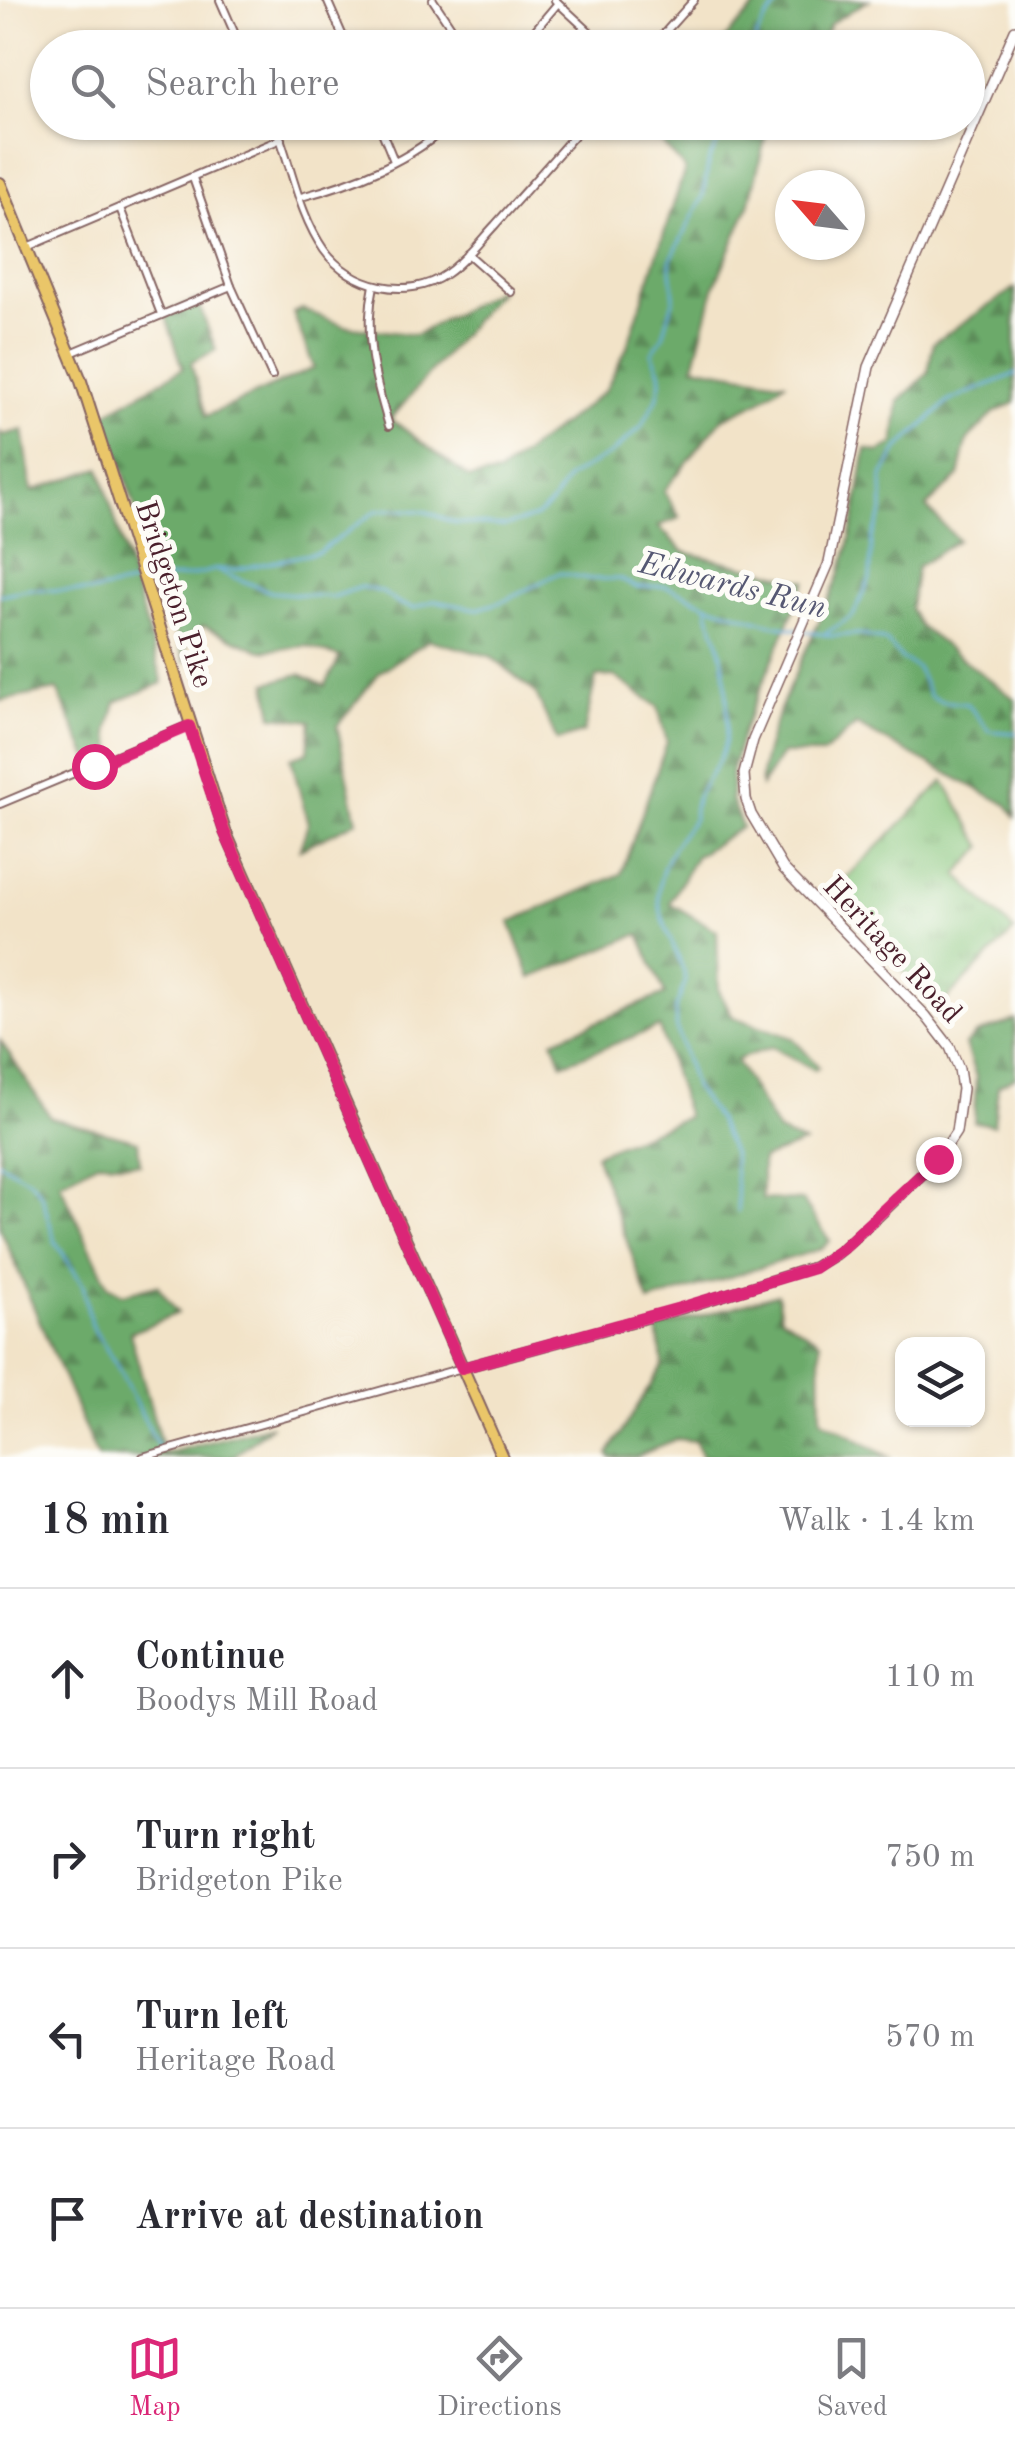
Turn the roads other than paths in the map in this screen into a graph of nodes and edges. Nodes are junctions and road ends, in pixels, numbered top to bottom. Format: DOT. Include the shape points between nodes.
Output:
graph roads {
  1 [pos="220,0"];
  2 [pos="327,0"];
  3 [pos="433,0"];
  4 [pos="694,0"];
  5 [pos="558,1"];
  6 [pos="233,30"];
  7 [pos="340,30"];
  8 [pos="454,30"];
  9 [pos="535,30"];
  10 [pos="588,30"];
  11 [pos="667,30"];
  12 [pos="1015,30"];
  13 [pos="985,99"];
  14 [pos="279,140"];
  15 [pos="281,140"];
  16 [pos="385,140"];
  17 [pos="431,140"];
  18 [pos="570,140"];
  19 [pos="967,140"];
  20 [pos="394,161"];
  21 [pos="193,178"];
  22 [pos="0,183"];
  23 [pos="301,197"];
  24 [pos="120,208"];
  25 [pos="26,247"];
  26 [pos="468,254"];
  27 [pos="374,285"];
  28 [pos="231,286"];
  29 [pos="511,292"];
  30 [pos="160,314"];
  31 [pos="70,353"];
  32 [pos="272,376"];
  33 [pos="389,426"];
  34 [pos="189,726"];
  35 [pos="0,804"];
  36 [pos="462,1368"];
  37 [pos="142,1457"];
  38 [pos="502,1457"];
  1 -- 6 [label="street"];
  2 -- 7 [label="street"];
  3 -- 8 [label="street"];
  4 -- 11 [label="street"];
  5 -- 9 [label="street"];
  5 -- 10 [label="street"];
  12 -- 13 [label="street, Heritage Road"];
  14 -- 21 [label="street"];
  15 -- 23 [label="street"];
  16 -- 20 [label="street"];
  17 -- 20 [label="street"];
  18 -- 26 [label="street"];
  19 -- 36 [label="street, Heritage Road" via="869,367 834,543 748,756 744,784 764,839 788,874 950,1047 962,1084 956,1132 879,1216 814,1268"];
  20 -- 23 [label="street"];
  21 -- 24 [label="street"];
  21 -- 28 [label="street"];
  22 -- 25 [label="main road, Bridgeton Pike"];
  23 -- 27 [label="street" via="325,252 351,277"];
  24 -- 25 [label="street"];
  24 -- 30 [label="street"];
  25 -- 31 [label="main road, Bridgeton Pike"];
  26 -- 27 [label="street" via="436,280 404,288"];
  26 -- 29 [label="street"];
  27 -- 33 [label="street" via="369,355"];
  28 -- 30 [label="street"];
  28 -- 32 [label="street"];
  30 -- 31 [label="street"];
  31 -- 34 [label="main road, Bridgeton Pike"];
  34 -- 35 [label="street"];
  34 -- 36 [label="main road, Bridgeton Pike" via="224,831"];
  36 -- 37 [label="street, Heritage Road"];
  36 -- 38 [label="main road, Bridgeton Pike"];
}
